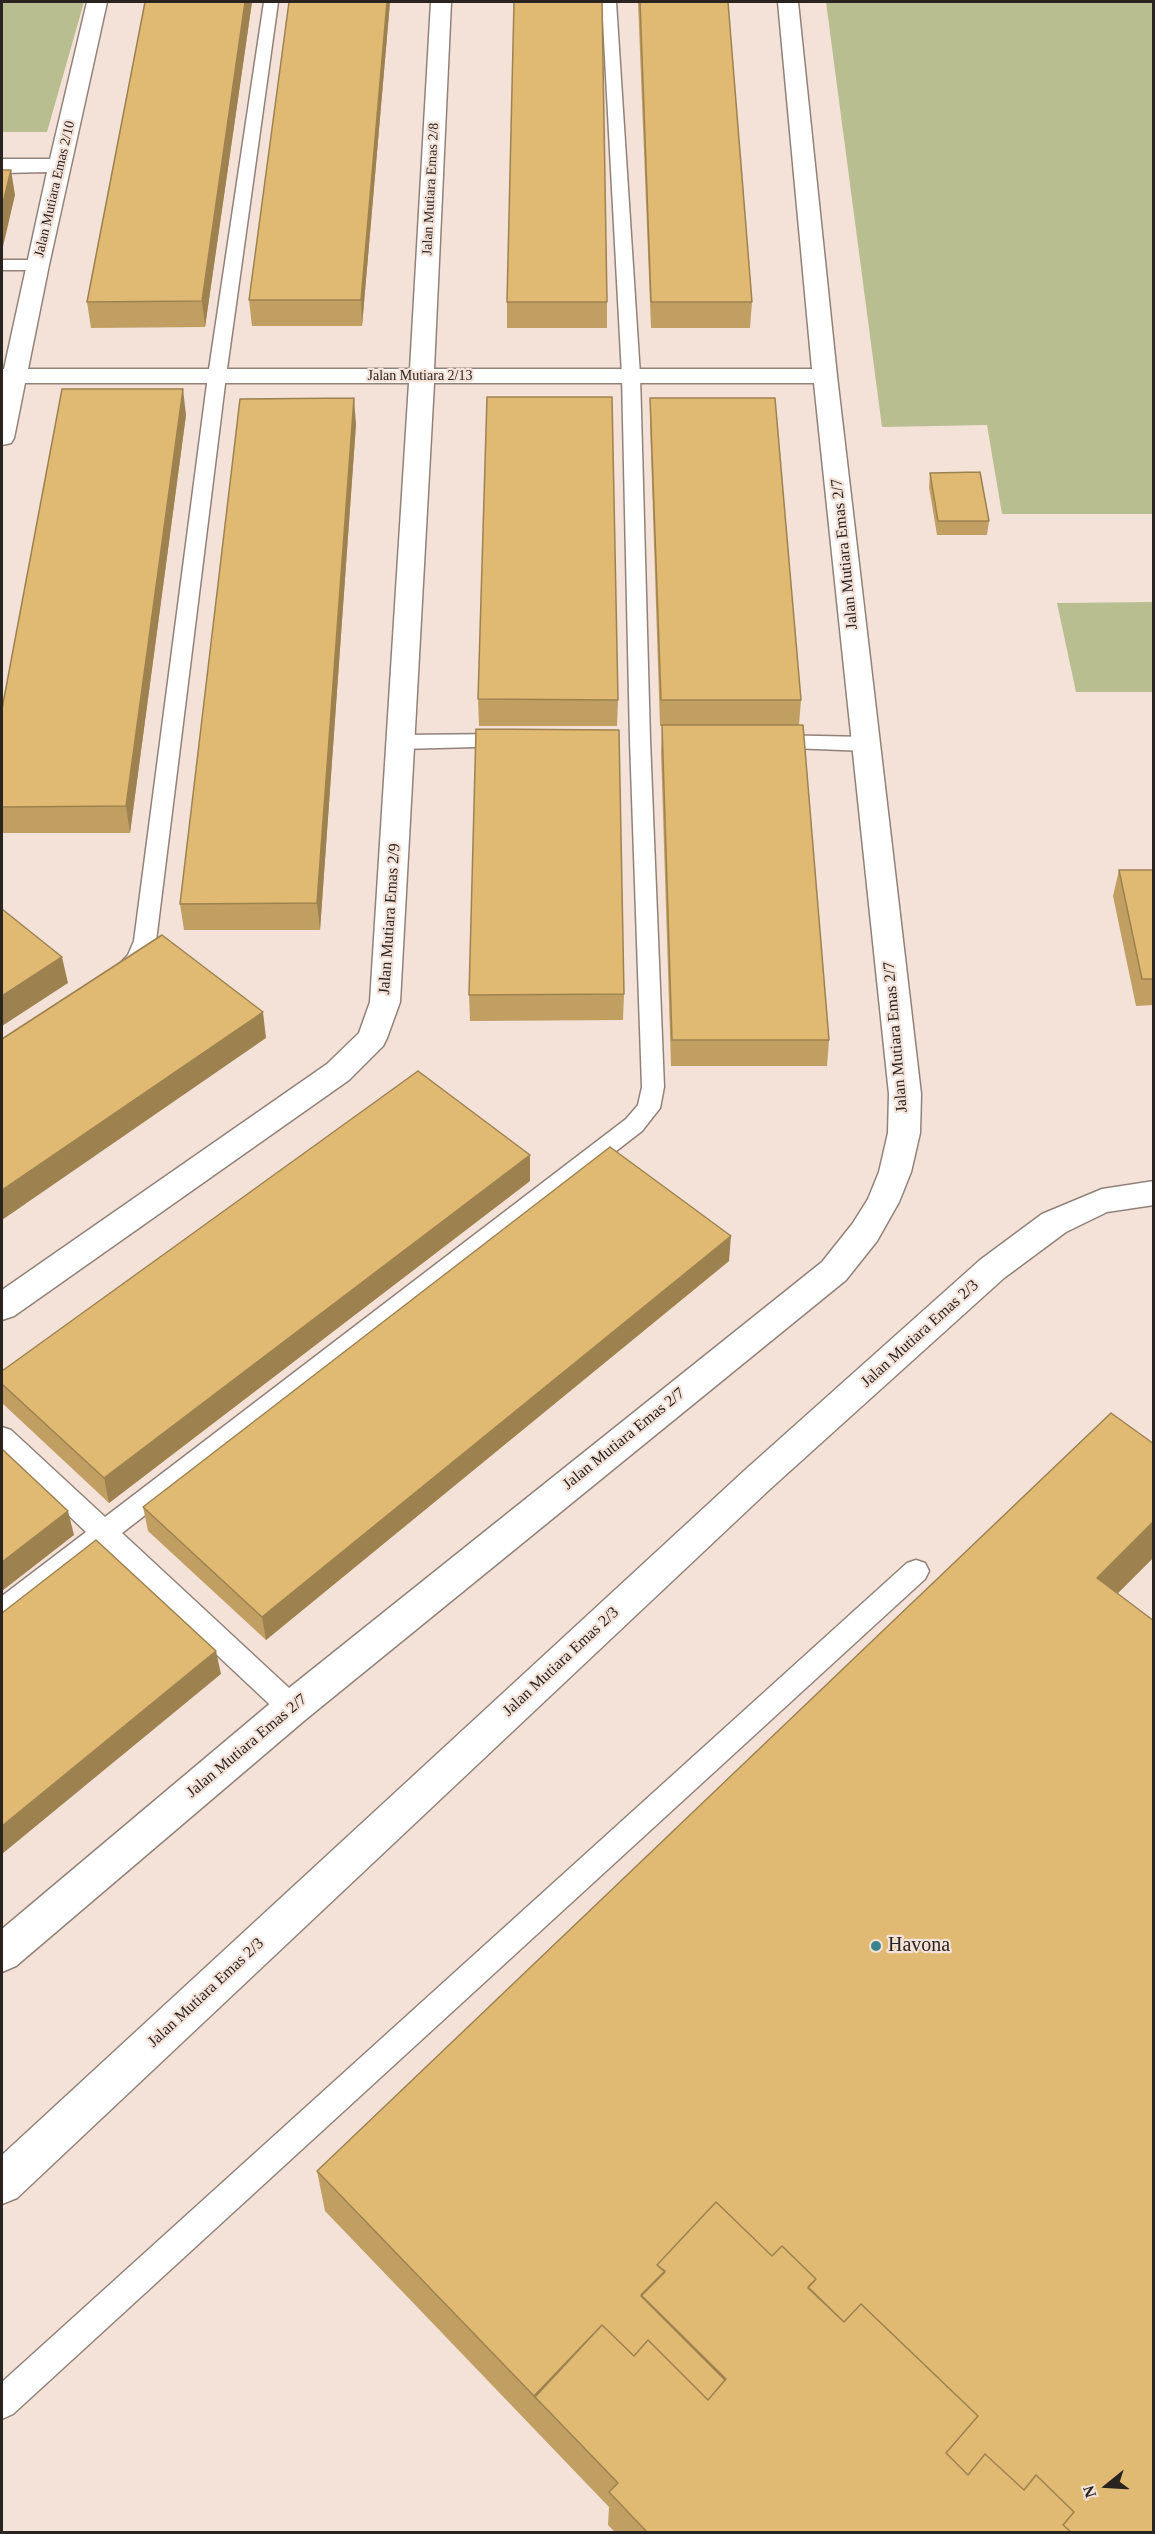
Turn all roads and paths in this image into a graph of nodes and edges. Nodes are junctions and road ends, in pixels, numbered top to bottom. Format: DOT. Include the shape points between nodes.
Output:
graph roads {
  1 [pos="98,2"];
  2 [pos="271,2"];
  3 [pos="441,2"];
  4 [pos="609,2"];
  5 [pos="788,2"];
  6 [pos="60,165"];
  7 [pos="2,166"];
  8 [pos="2,265"];
  9 [pos="37,265"];
  10 [pos="631,375"];
  11 [pos="8,376"];
  12 [pos="217,376"];
  13 [pos="422,376"];
  14 [pos="825,376"];
  15 [pos="2,438"];
  16 [pos="616,740"];
  17 [pos="640,740"];
  18 [pos="532,741"];
  19 [pos="664,741"];
  20 [pos="401,742"];
  21 [pos="759,742"];
  22 [pos="866,744"];
  23 [pos="110,980"];
  24 [pos="1154,1193"];
  25 [pos="2,1307"];
  26 [pos="2,1437"];
  27 [pos="104,1533"];
  28 [pos="916,1570"];
  29 [pos="2,1611"];
  30 [pos="292,1708"];
  31 [pos="2,1953"];
  32 [pos="2,2183"];
  33 [pos="2,2403"];
  1 -- 6 [label="street, Jalan Mutiara Emas 2/10"];
  2 -- 12 [label="lane"];
  3 -- 13 [label="street, Jalan Mutiara Emas 2/8"];
  4 -- 10 [label="lane"];
  5 -- 14 [label="street, Jalan Mutiara Emas 2/7"];
  6 -- 7 [label="street"];
  6 -- 9 [label="street, Jalan Mutiara Emas 2/10"];
  8 -- 9 [label="lane"];
  9 -- 11 [label="street, Jalan Mutiara Emas 2/10"];
  10 -- 13 [label="street, Jalan Mutiara 2/13"];
  10 -- 14 [label="street, Jalan Mutiara 2/13"];
  10 -- 17 [label="lane"];
  11 -- 12 [label="street, Jalan Mutiara 2/13"];
  11 -- 15 [label="street, Jalan Mutiara Emas 2/10"];
  12 -- 13 [label="street, Jalan Mutiara 2/13"];
  12 -- 23 [label="lane" via="145,941 130,967"];
  13 -- 20 [label="street, Jalan Mutiara Emas 2/9"];
  14 -- 22 [label="street, Jalan Mutiara Emas 2/7"];
  16 -- 17 [label="lane"];
  17 -- 19 [label="lane"];
  17 -- 27 [label="lane" via="653,1087 643,1117"];
  18 -- 20 [label="lane"];
  20 -- 25 [label="street, Jalan Mutiara Emas 2/9" via="385,1002 372,1038 338,1072"];
  21 -- 22 [label="lane"];
  22 -- 30 [label="street, Jalan Mutiara Emas 2/7" via="905,1094 902,1143 896,1172 883,1202 834,1270"];
  24 -- 32 [label="street, Jalan Mutiara Emas 2/3" via="1102,1201 1054,1223 992,1269 757,1480"];
  26 -- 27 [label="lane"];
  27 -- 29 [label="lane"];
  27 -- 30 [label="lane"];
  28 -- 33 [label="lane"];
  30 -- 31 [label="street, Jalan Mutiara Emas 2/7"];
}
